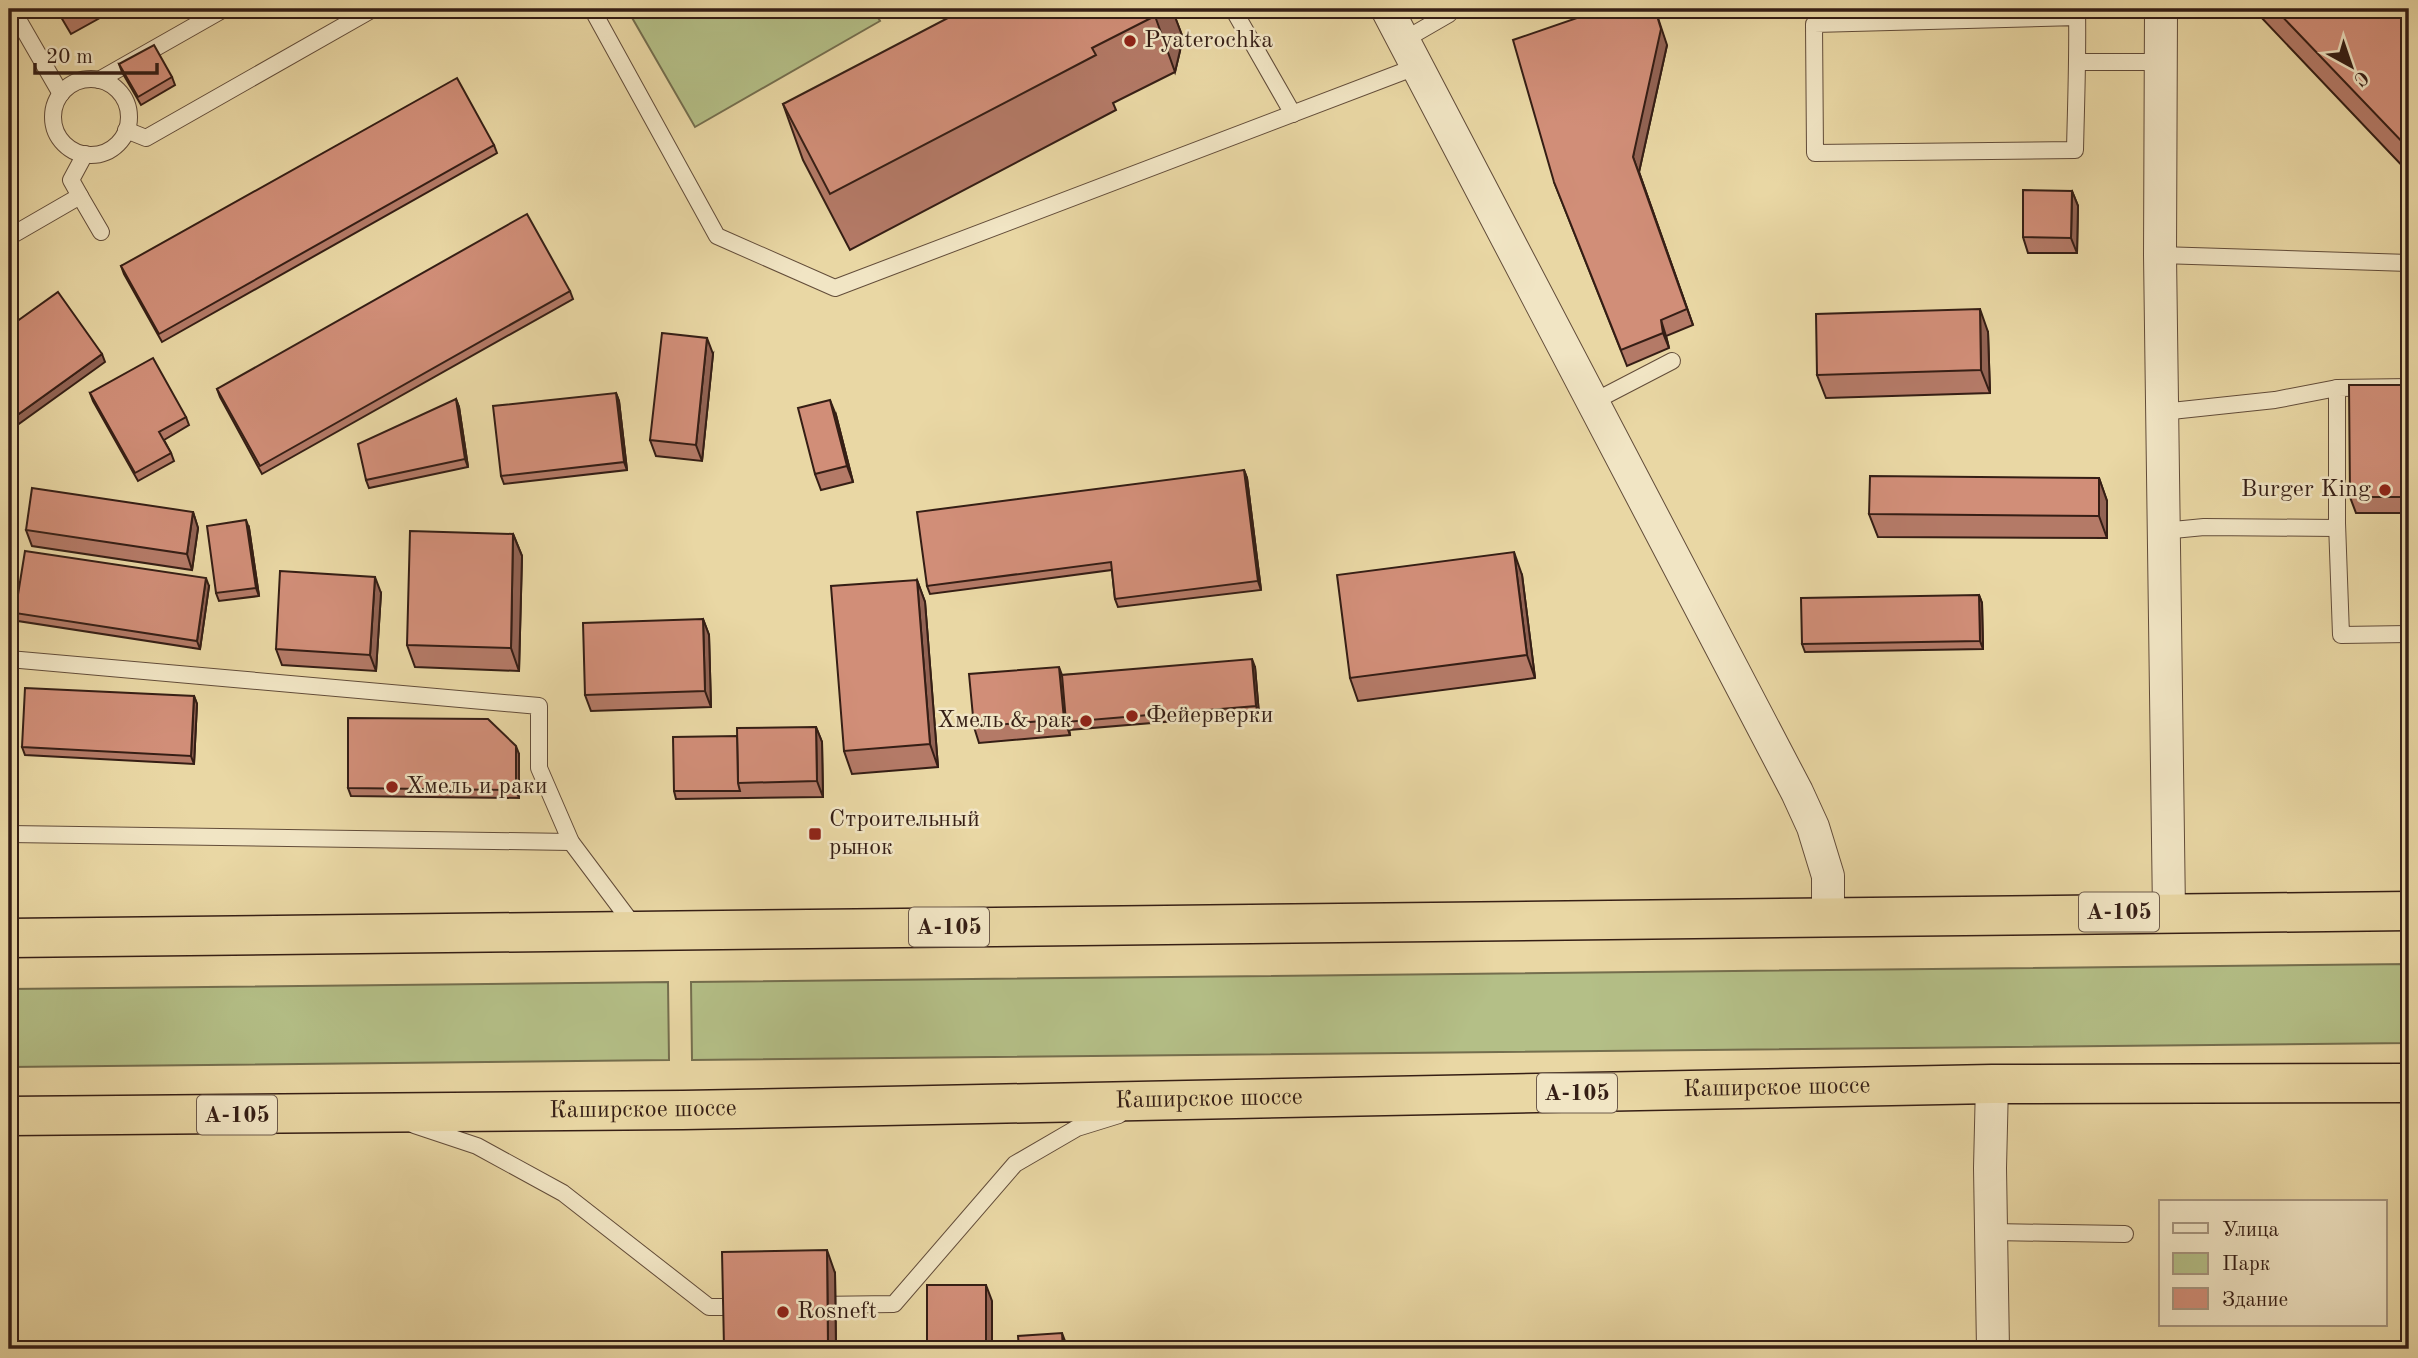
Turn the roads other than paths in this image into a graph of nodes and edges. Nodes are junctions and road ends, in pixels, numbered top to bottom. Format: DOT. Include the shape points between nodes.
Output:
graph roads {
  1 [pos="12,9"];
  2 [pos="224,9"];
  3 [pos="592,9"];
  4 [pos="1233,9"];
  5 [pos="1387,9"];
  6 [pos="2161,9"];
  7 [pos="364,11"];
  8 [pos="1449,13"];
  9 [pos="2077,13"];
  10 [pos="1411,53"];
  11 [pos="2077,62"];
  12 [pos="2161,62"];
  13 [pos="99,80"];
  14 [pos="61,94"];
  15 [pos="1293,114"];
  16 [pos="126,130"];
  17 [pos="85,154"];
  18 [pos="80,196"];
  19 [pos="101,232"];
  20 [pos="9,237"];
  21 [pos="2160,256"];
  22 [pos="2409,263"];
  23 [pos="1672,360"];
  24 [pos="2337,387"];
  25 [pos="2409,387"];
  26 [pos="1593,402"];
  27 [pos="2162,412"];
  28 [pos="2337,528"];
  29 [pos="2163,531"];
  30 [pos="2409,634"];
  31 [pos="9,659"];
  32 [pos="9,834"];
  33 [pos="571,842"];
  34 [pos="2409,911"];
  35 [pos="2169,912"];
  36 [pos="1828,915"];
  37 [pos="638,932"];
  38 [pos="9,939"];
  39 [pos="2409,1083"];
  40 [pos="1992,1084"];
  41 [pos="1161,1101"];
  42 [pos="382,1114"];
  43 [pos="9,1116"];
  44 [pos="1992,1232"];
  45 [pos="2125,1234"];
  46 [pos="762,1306"];
  47 [pos="802,1306"];
  48 [pos="1993,1349"];
  1 -- 14 [label="lane"];
  2 -- 13 [label="lane"];
  3 -- 15 [label="lane" via="717,236 835,288"];
  4 -- 15 [label="lane"];
  5 -- 10 [label="street"];
  6 -- 12 [label="street"];
  7 -- 16 [label="lane" via="146,138"];
  8 -- 10 [label="lane"];
  9 -- 11 [label="lane"];
  9 -- 11 [label="lane" via="1814,24 1815,153 2075,150"];
  10 -- 15 [label="lane"];
  10 -- 26 [label="street"];
  11 -- 12 [label="lane"];
  12 -- 21 [label="street"];
  13 -- 14 [label="lane" via="79,80"];
  13 -- 16 [label="lane" via="124,97 129,113"];
  14 -- 17 [label="lane" via="53,120 58,136 69,149"];
  16 -- 17 [label="lane" via="117,144 102,153"];
  17 -- 18 [label="lane" via="71,180"];
  18 -- 19 [label="lane"];
  18 -- 20 [label="lane"];
  21 -- 22 [label="lane"];
  21 -- 27 [label="street"];
  23 -- 26 [label="lane"];
  24 -- 25 [label="lane"];
  24 -- 27 [label="lane" via="2275,400"];
  24 -- 28 [label="lane"];
  26 -- 36 [label="street" via="1797,792 1828,876"];
  27 -- 29 [label="street"];
  28 -- 29 [label="lane"];
  28 -- 30 [label="lane" via="2341,635"];
  29 -- 35 [label="street"];
  31 -- 33 [label="lane" via="539,706 539,768"];
  32 -- 33 [label="lane"];
  33 -- 37 [label="lane"];
  34 -- 35 [label="highway, А-105"];
  35 -- 36 [label="highway, А-105"];
  36 -- 37 [label="highway, А-105"];
  37 -- 38 [label="highway, А-105"];
  39 -- 40 [label="highway, Каширское шоссе / А-105"];
  40 -- 41 [label="highway, Каширское шоссе / А-105"];
  40 -- 44 [label="street"];
  41 -- 42 [label="highway, Каширское шоссе / А-105"];
  41 -- 47 [label="lane" via="1077,1128 1015,1164 894,1304"];
  42 -- 43 [label="highway, Каширское шоссе / А-105"];
  42 -- 46 [label="lane" via="477,1146 563,1193 709,1307"];
  44 -- 45 [label="lane"];
  44 -- 48 [label="street"];
}
